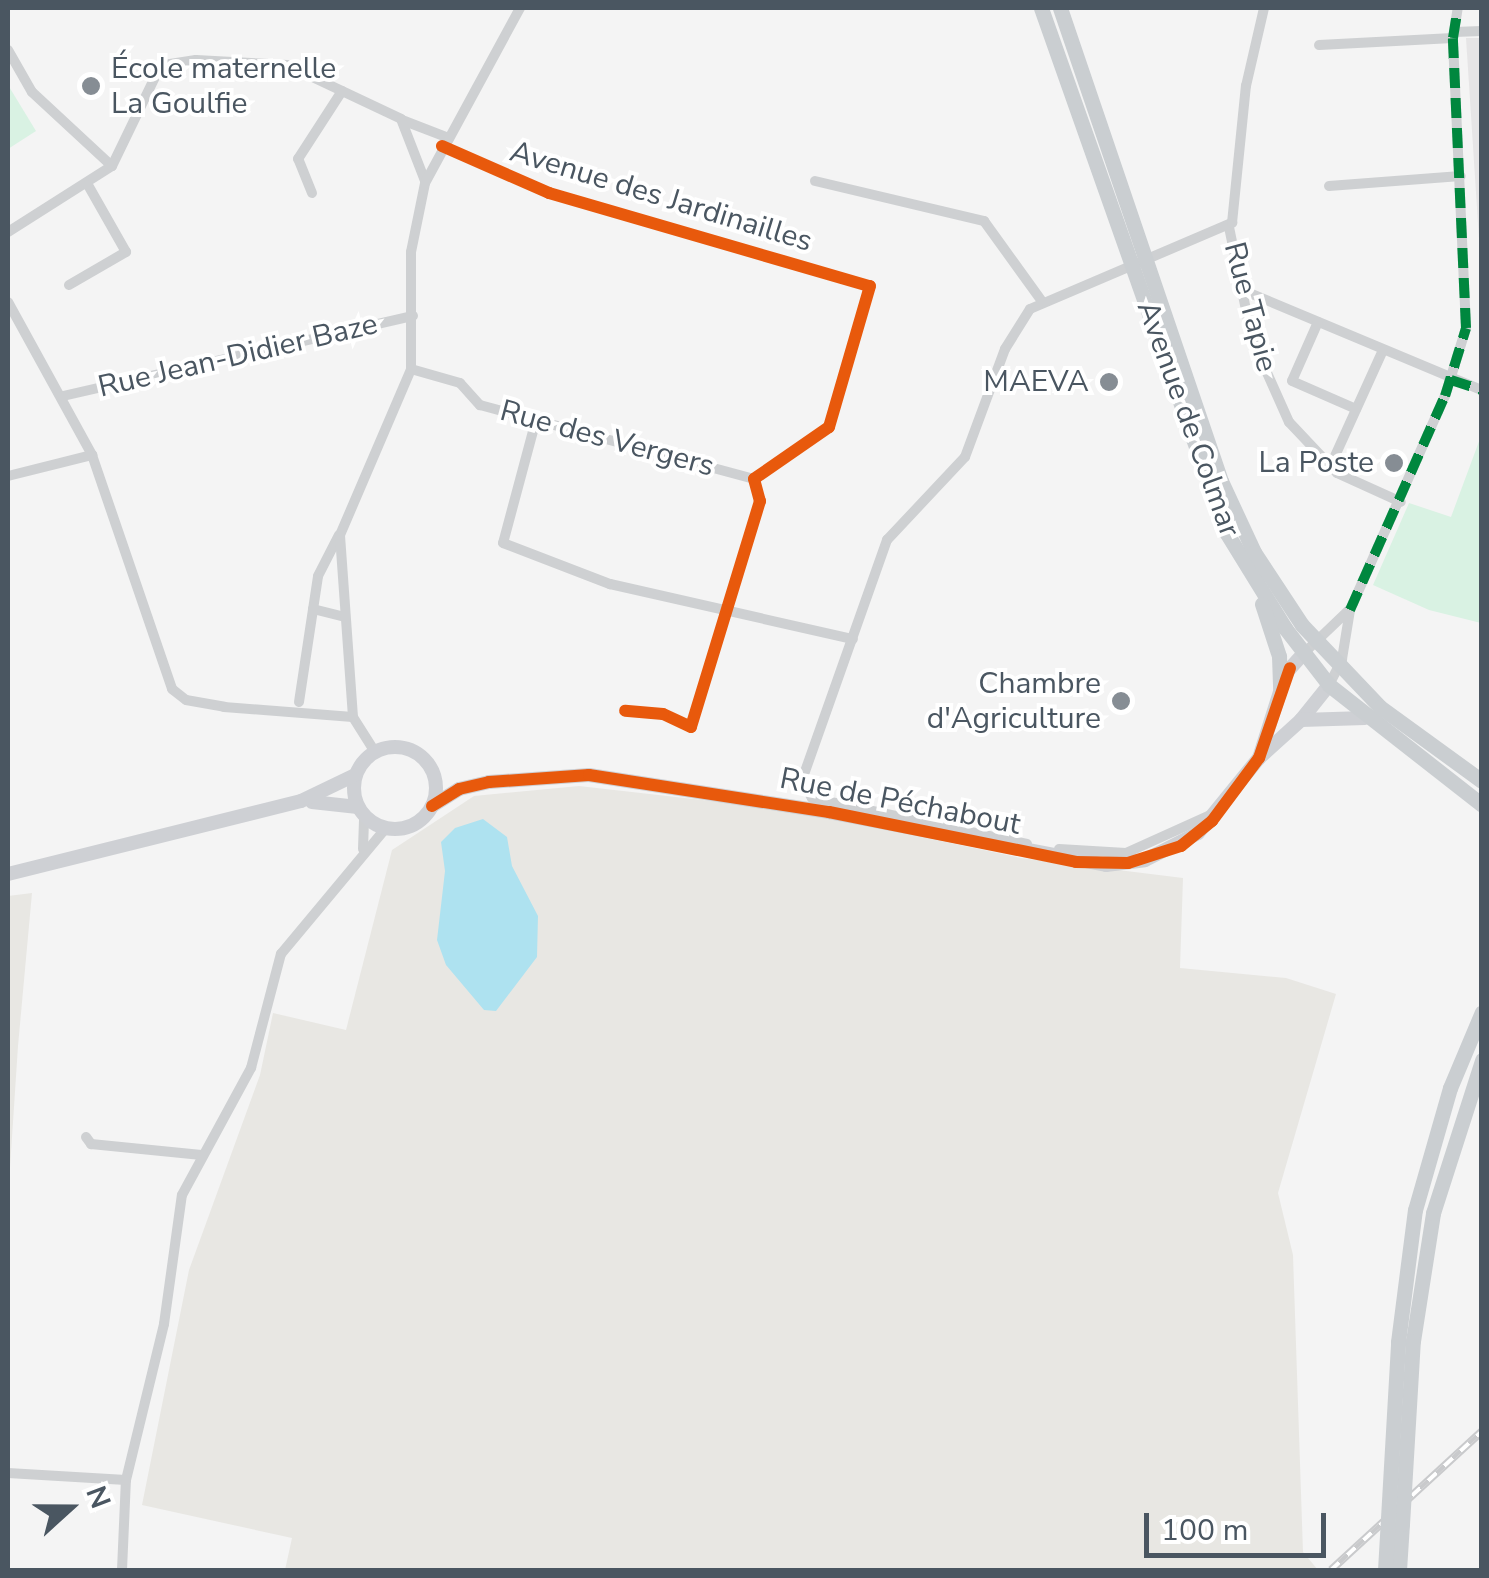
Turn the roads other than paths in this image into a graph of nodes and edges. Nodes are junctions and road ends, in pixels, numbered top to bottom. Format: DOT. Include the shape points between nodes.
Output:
graph roads {
  1 [pos="520,8"];
  2 [pos="1041,8"];
  3 [pos="1060,8"];
  4 [pos="1264,8"];
  5 [pos="1458,8"];
  6 [pos="1482,31"];
  7 [pos="1454,35"];
  8 [pos="1319,46"];
  9 [pos="8,50"];
  10 [pos="342,92"];
  11 [pos="402,120"];
  12 [pos="444,141"];
  13 [pos="112,166"];
  14 [pos="1461,176"];
  15 [pos="816,181"];
  16 [pos="425,182"];
  17 [pos="88,186"];
  18 [pos="1329,186"];
  19 [pos="312,193"];
  20 [pos="1229,226"];
  21 [pos="8,232"];
  22 [pos="1132,263"];
  23 [pos="69,285"];
  24 [pos="1240,289"];
  25 [pos="1041,300"];
  26 [pos="8,302"];
  27 [pos="413,316"];
  28 [pos="1318,322"];
  29 [pos="1383,350"];
  30 [pos="411,369"];
  31 [pos="1452,380"];
  32 [pos="1482,390"];
  33 [pos="62,396"];
  34 [pos="1356,409"];
  35 [pos="536,420"];
  36 [pos="92,454"];
  37 [pos="1330,466"];
  38 [pos="8,476"];
  39 [pos="754,478"];
  40 [pos="1401,502"];
  41 [pos="340,534"];
  42 [pos="1254,582"];
  43 [pos="312,609"];
  44 [pos="1350,610"];
  45 [pos="730,611"];
  46 [pos="344,617"];
  47 [pos="1334,622"];
  48 [pos="1302,625"];
  49 [pos="852,638"];
  50 [pos="1310,647"];
  51 [pos="1340,666"];
  52 [pos="1329,685"];
  53 [pos="1280,688"];
  54 [pos="299,702"];
  55 [pos="624,712"];
  56 [pos="354,717"];
  57 [pos="1365,718"];
  58 [pos="1302,720"];
  59 [pos="374,752"];
  60 [pos="1259,758"];
  61 [pos="433,772"];
  62 [pos="355,776"];
  63 [pos="1482,781"];
  64 [pos="489,782"];
  65 [pos="302,801"];
  66 [pos="1482,802"];
  67 [pos="432,806"];
  68 [pos="1222,808"];
  69 [pos="361,812"];
  70 [pos="385,829"];
  71 [pos="363,849"];
  72 [pos="8,874"];
  73 [pos="1482,1012"];
  74 [pos="1482,1060"];
  75 [pos="86,1137"];
  76 [pos="201,1154"];
  77 [pos="1406,1341"];
  78 [pos="8,1473"];
  79 [pos="126,1480"];
  80 [pos="122,1570"];
  81 [pos="1384,1570"];
  82 [pos="1400,1570"];
  1 -- 12 [label="street"];
  2 -- 22 [label="main road, Avenue de Colmar"];
  3 -- 22 [label="main road, Avenue de Colmar"];
  4 -- 20 [label="street, Rue Tapie" via="1246,86"];
  5 -- 7 [label="street"];
  6 -- 7 [label="street"];
  7 -- 8 [label="street"];
  7 -- 14 [label="street"];
  9 -- 13 [label="street" via="32,92"];
  10 -- 11 [label="street, Avenue des Jardinailles"];
  10 -- 13 [label="street, Avenue des Jardinailles" via="287,65 251,58 170,64 156,75"];
  10 -- 19 [label="street" via="298,159"];
  11 -- 12 [label="street, Avenue des Jardinailles"];
  11 -- 16 [label="street"];
  12 -- 16 [label="street"];
  12 -- 39 [label="street, Avenue des Jardinailles" via="549,194 870,286 829,427"];
  13 -- 17 [label="street"];
  14 -- 18 [label="street"];
  14 -- 31 [label="street" via="1469,300"];
  15 -- 25 [label="street" via="984,221"];
  16 -- 27 [label="street" via="411,252"];
  17 -- 21 [label="street"];
  17 -- 23 [label="street" via="126,252"];
  20 -- 22 [label="street"];
  20 -- 24 [label="street, Rue Tapie"];
  22 -- 25 [label="street"];
  22 -- 42 [label="main road, Avenue de Colmar" via="1215,504"];
  22 -- 48 [label="main road, Avenue de Colmar" via="1235,514"];
  24 -- 28 [label="street"];
  24 -- 37 [label="street, Rue Tapie" via="1274,394 1298,435"];
  25 -- 49 [label="street" via="1005,349 965,457 887,540"];
  26 -- 33 [label="street"];
  27 -- 30 [label="street"];
  27 -- 33 [label="street, Rue Jean-Didier Baze"];
  28 -- 29 [label="street"];
  28 -- 34 [label="street" via="1292,381"];
  29 -- 31 [label="street"];
  29 -- 34 [label="street"];
  30 -- 35 [label="street, Rue des Vergers" via="460,383 480,405"];
  30 -- 41 [label="street"];
  31 -- 32 [label="street"];
  31 -- 40 [label="street"];
  33 -- 36 [label="street"];
  34 -- 37 [label="street"];
  35 -- 39 [label="street, Rue des Vergers"];
  35 -- 45 [label="street" via="503,543 610,584"];
  36 -- 38 [label="street"];
  36 -- 56 [label="street" via="172,689 186,700 224,708"];
  37 -- 40 [label="street, Rue Tapie"];
  39 -- 45 [label="street" via="760,502"];
  40 -- 44 [label="street"];
  41 -- 43 [label="street" via="318,576"];
  41 -- 46 [label="street"];
  42 -- 50 [label="main road, Avenue de Colmar"];
  42 -- 53 [label="main road" via="1279,656"];
  43 -- 46 [label="street"];
  43 -- 54 [label="street"];
  44 -- 47 [label="street"];
  44 -- 51 [label="street"];
  45 -- 49 [label="street"];
  45 -- 55 [label="street" via="692,727 663,714"];
  46 -- 56 [label="street"];
  47 -- 48 [label="street"];
  47 -- 50 [label="street"];
  48 -- 50 [label="main road, Avenue de Colmar"];
  49 -- 68 [label="street" via="802,788 812,798 1098,854 1154,846"];
  50 -- 51 [label="main road, Avenue de Colmar"];
  50 -- 52 [label="main road, Avenue de Colmar"];
  50 -- 53 [label="street"];
  51 -- 52 [label="street"];
  51 -- 63 [label="main road, Avenue de Colmar" via="1402,726"];
  52 -- 57 [label="main road, Avenue de Colmar"];
  52 -- 58 [label="street, Rue de Péchabout"];
  53 -- 60 [label="street"];
  56 -- 59 [label="street"];
  57 -- 58 [label="street"];
  57 -- 66 [label="main road, Avenue de Colmar"];
  58 -- 60 [label="street, Rue de Péchabout"];
  59 -- 61 [label="street" via="414,752"];
  59 -- 62 [label="street"];
  60 -- 68 [label="street, Rue de Péchabout"];
  61 -- 64 [label="street, Rue de Péchabout"];
  61 -- 67 [label="street"];
  62 -- 65 [label="street"];
  62 -- 69 [label="street"];
  64 -- 67 [label="street, Rue de Péchabout" via="458,789"];
  64 -- 68 [label="street, Rue de Péchabout" via="589,775 792,805 1106,865 1181,846"];
  65 -- 69 [label="street"];
  65 -- 72 [label="street"];
  67 -- 70 [label="street" via="416,824"];
  69 -- 70 [label="street"];
  69 -- 71 [label="street"];
  70 -- 71 [label="street"];
  71 -- 76 [label="street" via="281,954 251,1068"];
  73 -- 77 [label="main road" via="1450,1088 1415,1210"];
  74 -- 77 [label="main road" via="1432,1213"];
  75 -- 76 [label="street" via="91,1144"];
  76 -- 79 [label="street" via="178,1212 164,1324"];
  77 -- 81 [label="main road, bridge"];
  77 -- 82 [label="main road, bridge"];
  78 -- 79 [label="street"];
  79 -- 80 [label="street"];
}
